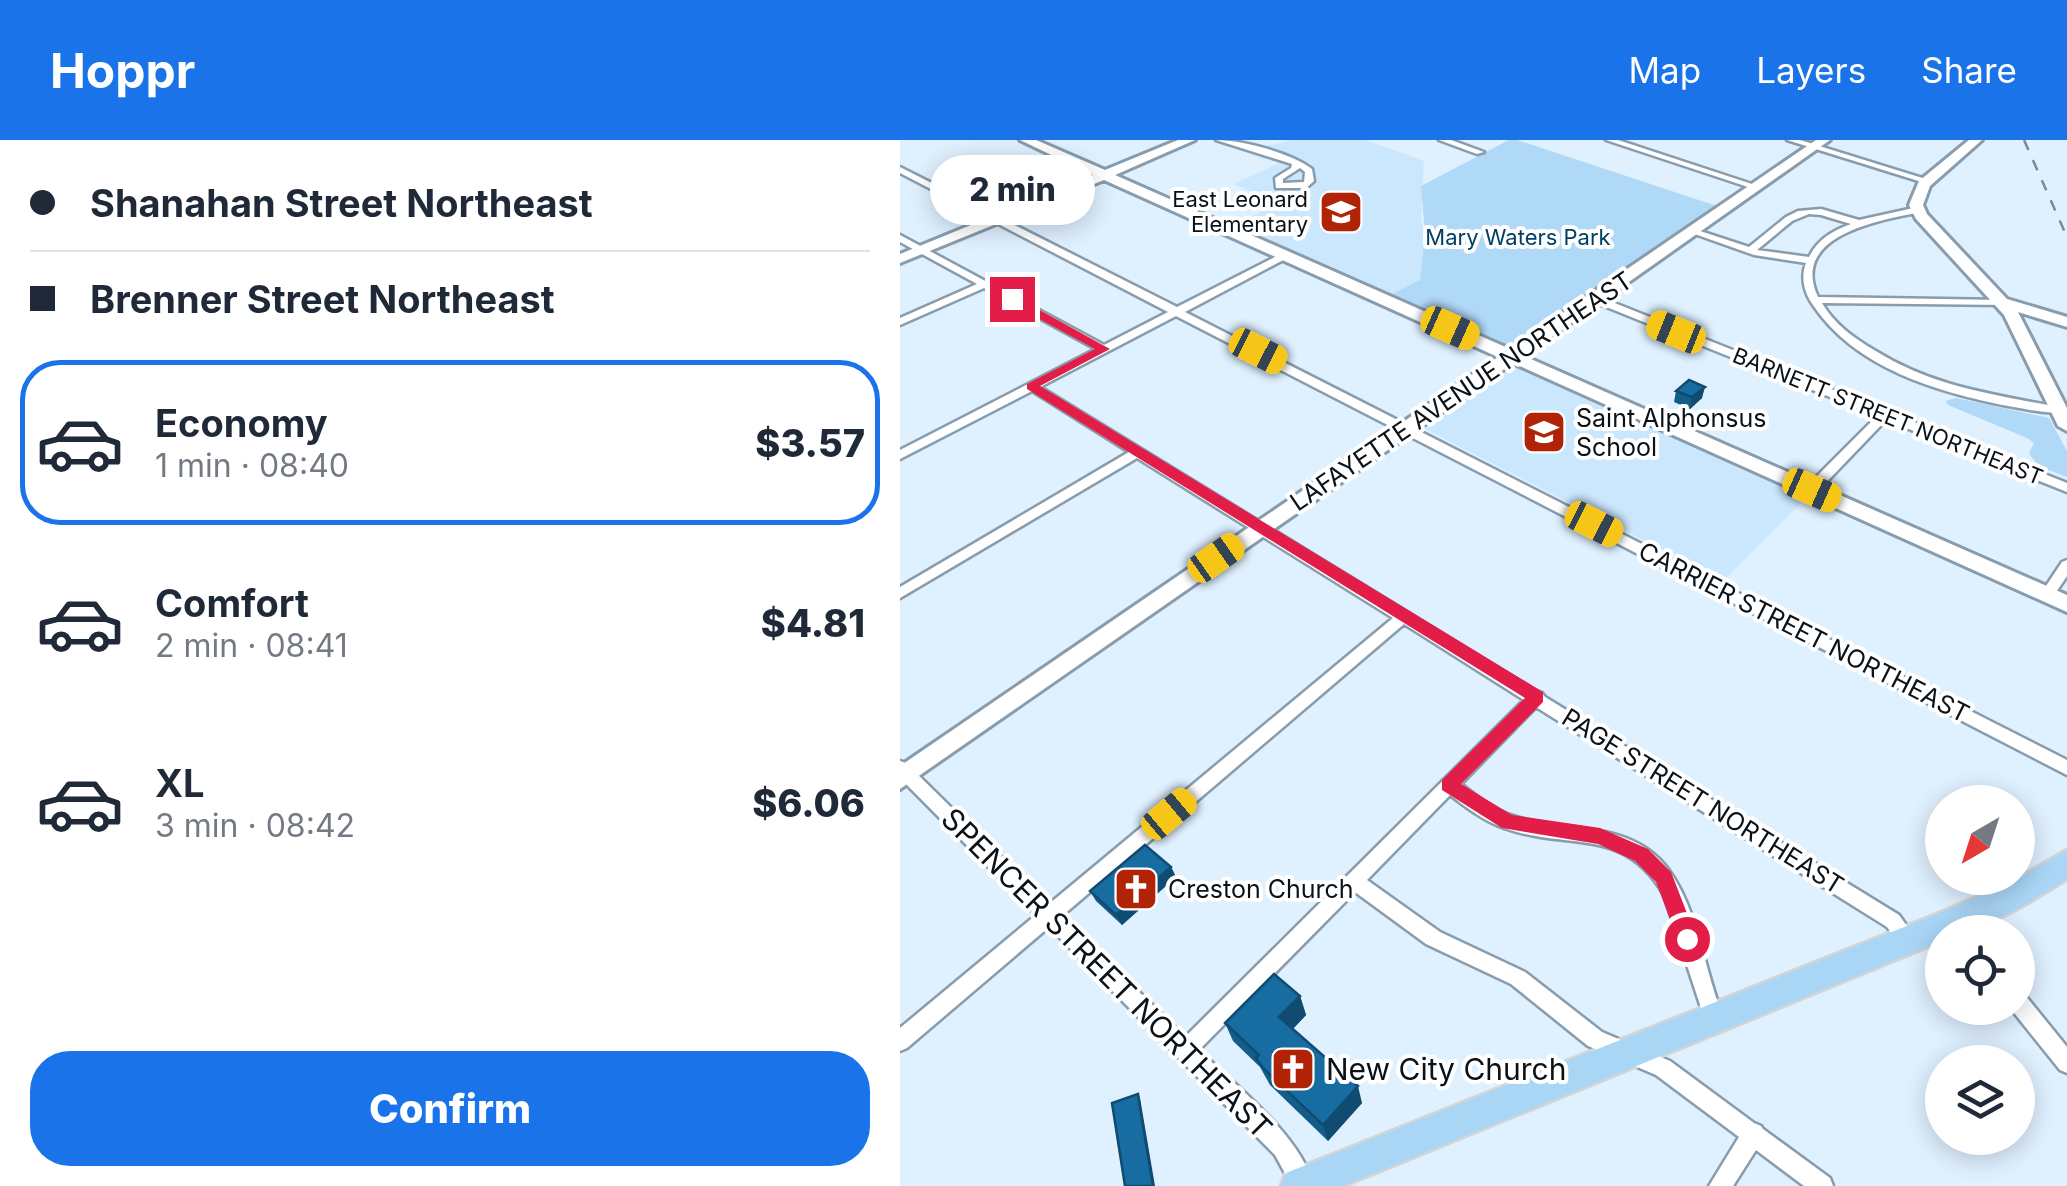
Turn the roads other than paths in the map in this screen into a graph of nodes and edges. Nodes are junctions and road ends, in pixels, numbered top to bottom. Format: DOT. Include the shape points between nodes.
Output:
graph roads {
  1 [pos="1029,140"];
  2 [pos="1189,140"];
  3 [pos="1220,140"];
  4 [pos="1443,140"];
  5 [pos="1610,140"];
  6 [pos="1791,140"];
  7 [pos="1976,140"];
  8 [pos="1819,144"];
  9 [pos="1480,152"];
  10 [pos="1297,162"];
  11 [pos="900,170"];
  12 [pos="1106,175"];
  13 [pos="913,176"];
  14 [pos="1928,180"];
  15 [pos="900,181"];
  16 [pos="1758,187"];
  17 [pos="1918,210"];
  18 [pos="997,219"];
  19 [pos="1858,223"];
  20 [pos="1694,232"];
  21 [pos="900,238"];
  22 [pos="922,250"];
  23 [pos="1750,252"];
  24 [pos="1286,254"];
  25 [pos="900,260"];
  26 [pos="1808,260"];
  27 [pos="984,284"];
  28 [pos="1598,300"];
  29 [pos="1813,300"];
  30 [pos="2004,303"];
  31 [pos="1178,311"];
  32 [pos="900,322"];
  33 [pos="2067,322"];
  34 [pos="1104,349"];
  35 [pos="1515,357"];
  36 [pos="1031,386"];
  37 [pos="1885,414"];
  38 [pos="2063,418"];
  39 [pos="1409,428"];
  40 [pos="1138,452"];
  41 [pos="900,454"];
  42 [pos="2067,488"];
  43 [pos="1812,490"];
  44 [pos="1259,528"];
  45 [pos="2067,566"];
  46 [pos="900,593"];
  47 [pos="2048,595"];
  48 [pos="2067,604"];
  49 [pos="1404,616"];
  50 [pos="1537,697"];
  51 [pos="2067,768"];
  52 [pos="902,774"];
  53 [pos="1449,785"];
  54 [pos="2067,863"];
  55 [pos="1356,882"];
  56 [pos="1979,915"];
  57 [pos="1048,916"];
  58 [pos="1925,935"];
  59 [pos="1908,940"];
  60 [pos="1714,1018"];
  61 [pos="2035,1023"];
  62 [pos="900,1041"];
  63 [pos="1185,1051"];
  64 [pos="1628,1054"];
  65 [pos="2067,1063"];
  66 [pos="1754,1134"];
  67 [pos="1301,1185"];
  68 [pos="1720,1186"];
  69 [pos="1822,1186"];
  1 -- 12 [label="street"];
  2 -- 12 [label="street"];
  3 -- 10 [label="street"];
  4 -- 9 [label="street"];
  5 -- 16 [label="street"];
  6 -- 8 [label="street"];
  7 -- 14 [label="street"];
  8 -- 14 [label="street"];
  8 -- 16 [label="street, LAFAYETTE AVENUE NORTHEAST"];
  11 -- 13 [label="street, CARRIER STREET NORTHEAST"];
  12 -- 18 [label="street"];
  12 -- 24 [label="street"];
  13 -- 15 [label="street"];
  13 -- 18 [label="street, CARRIER STREET NORTHEAST"];
  14 -- 17 [label="street" via="1916,199"];
  16 -- 20 [label="street, LAFAYETTE AVENUE NORTHEAST"];
  17 -- 19 [label="street"];
  17 -- 30 [label="street"];
  18 -- 22 [label="street"];
  18 -- 31 [label="street, CARRIER STREET NORTHEAST"];
  19 -- 23 [label="street" via="1804,210"];
  19 -- 26 [label="street" via="1822,242"];
  20 -- 23 [label="street"];
  20 -- 28 [label="street, LAFAYETTE AVENUE NORTHEAST"];
  21 -- 22 [label="street"];
  22 -- 25 [label="street"];
  22 -- 27 [label="street"];
  23 -- 26 [label="street"];
  24 -- 31 [label="street"];
  24 -- 35 [label="street"];
  26 -- 29 [label="street"];
  27 -- 32 [label="street"];
  27 -- 34 [label="street"];
  28 -- 35 [label="street, LAFAYETTE AVENUE NORTHEAST"];
  28 -- 37 [label="street, BARNETT STREET NORTHEAST"];
  29 -- 30 [label="street"];
  29 -- 38 [label="street" via="1852,341 1903,371"];
  30 -- 33 [label="street"];
  30 -- 38 [label="street"];
  31 -- 34 [label="street"];
  31 -- 39 [label="street, CARRIER STREET NORTHEAST"];
  34 -- 36 [label="street"];
  35 -- 39 [label="street, LAFAYETTE AVENUE NORTHEAST"];
  35 -- 43 [label="street"];
  36 -- 40 [label="street, PAGE STREET NORTHEAST"];
  36 -- 41 [label="street"];
  37 -- 42 [label="street, BARNETT STREET NORTHEAST"];
  37 -- 43 [label="street"];
  39 -- 44 [label="street, LAFAYETTE AVENUE NORTHEAST"];
  39 -- 51 [label="street, CARRIER STREET NORTHEAST"];
  40 -- 44 [label="street, PAGE STREET NORTHEAST"];
  40 -- 46 [label="street"];
  43 -- 47 [label="street"];
  44 -- 49 [label="street, PAGE STREET NORTHEAST"];
  44 -- 52 [label="street, LAFAYETTE AVENUE NORTHEAST"];
  45 -- 47 [label="street"];
  47 -- 48 [label="street"];
  49 -- 50 [label="street, PAGE STREET NORTHEAST"];
  49 -- 57 [label="street"];
  50 -- 53 [label="street"];
  50 -- 59 [label="street, PAGE STREET NORTHEAST" via="1894,921"];
  52 -- 57 [label="street, SPENCER STREET NORTHEAST"];
  53 -- 55 [label="street"];
  53 -- 60 [label="street" via="1508,823 1600,836 1654,865 1673,896"];
  54 -- 56 [label="main road"];
  55 -- 63 [label="street"];
  55 -- 64 [label="street" via="1412,926 1518,978 1595,1040"];
  57 -- 62 [label="street"];
  57 -- 63 [label="street, SPENCER STREET NORTHEAST"];
  58 -- 59 [label="main road"];
  59 -- 60 [label="main road"];
  60 -- 64 [label="main road"];
  61 -- 65 [label="street"];
  63 -- 67 [label="street, SPENCER STREET NORTHEAST" via="1283,1147"];
  64 -- 66 [label="street" via="1664,1068"];
  64 -- 67 [label="main road"];
  66 -- 68 [label="street"];
  66 -- 69 [label="street"];
}
